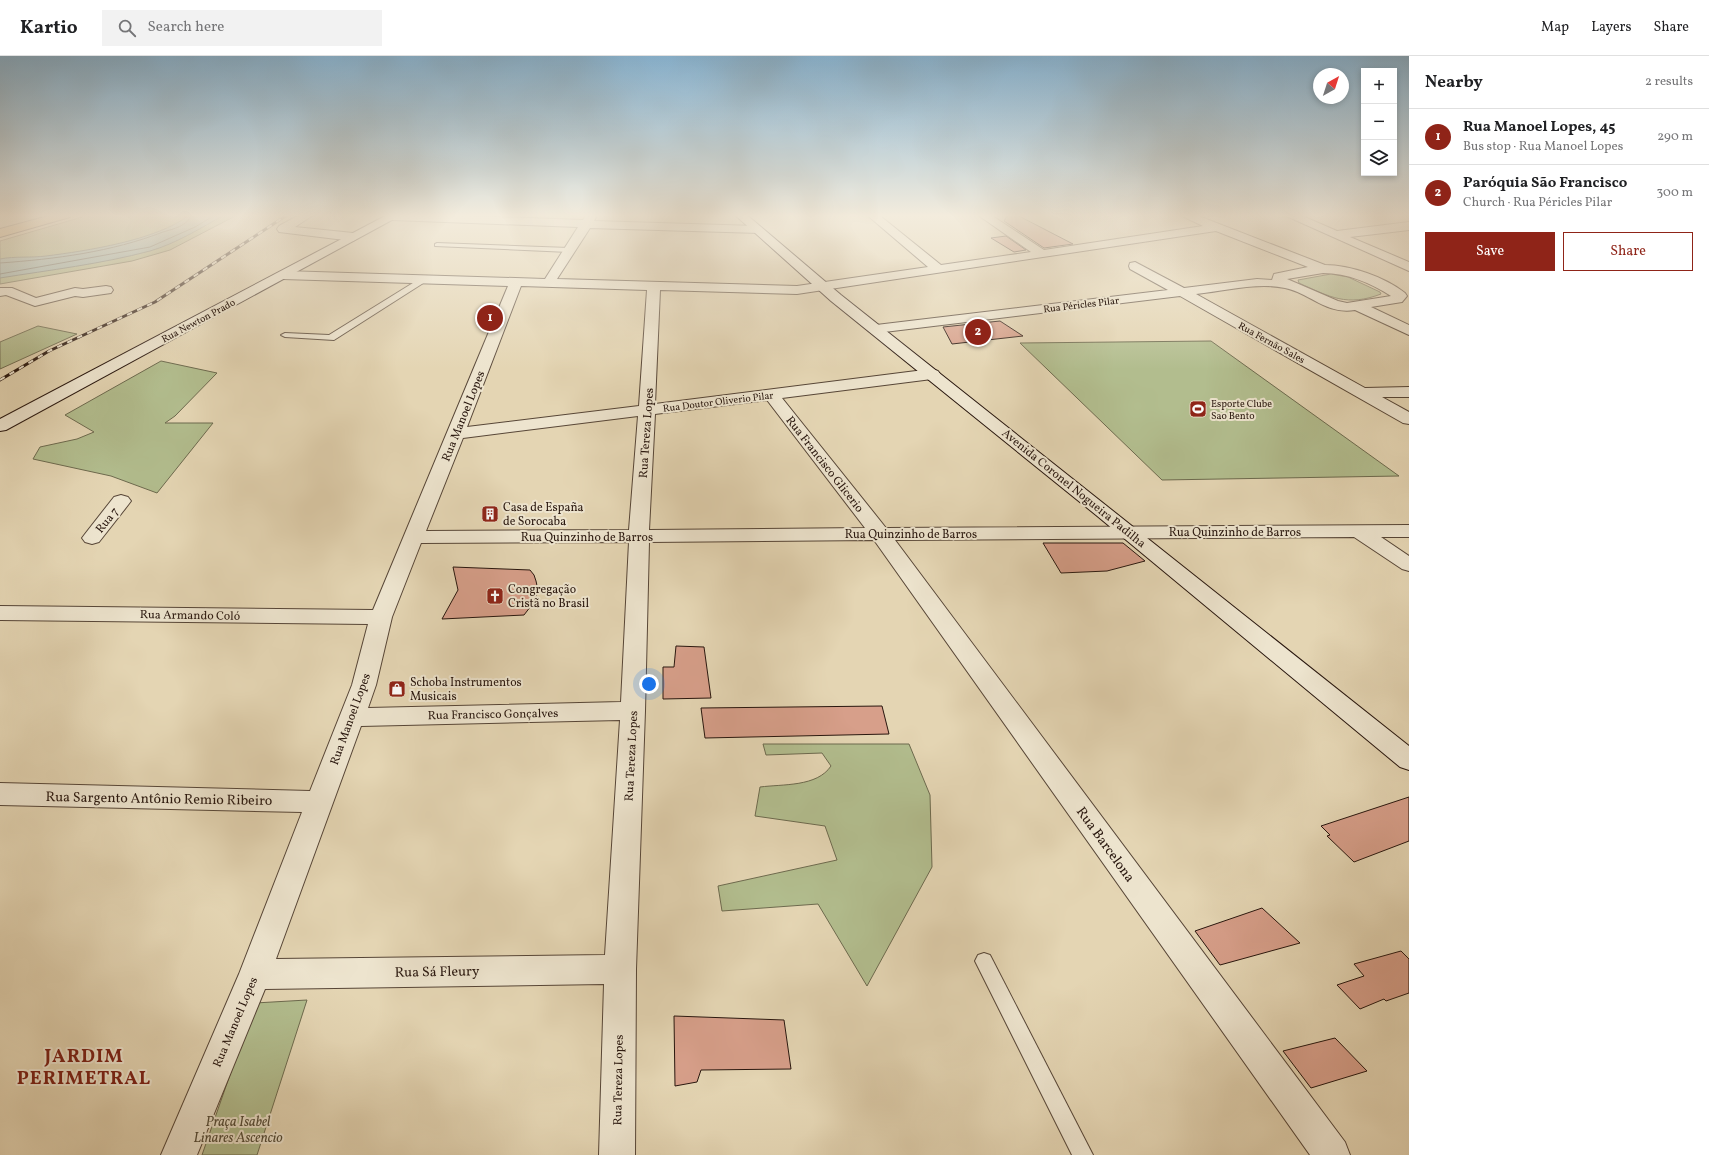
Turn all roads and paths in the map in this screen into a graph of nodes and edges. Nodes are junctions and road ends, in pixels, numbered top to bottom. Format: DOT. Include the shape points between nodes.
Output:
graph roads {
  1 [pos="299,266"];
  2 [pos="559,266"];
  3 [pos="799,266"];
  4 [pos="934,266"];
  5 [pos="963,266"];
  6 [pos="1135,266"];
  7 [pos="1316,266"];
  8 [pos="1389,266"];
  9 [pos="1323,269"];
  10 [pos="939,270"];
  11 [pos="283,275"];
  12 [pos="1404,275"];
  13 [pos="424,280"];
  14 [pos="516,281"];
  15 [pos="549,282"];
  16 [pos="1375,282"];
  17 [pos="1286,284"];
  18 [pos="654,286"];
  19 [pos="824,287"];
  20 [pos="106,290"];
  21 [pos="2,292"];
  22 [pos="1179,292"];
  23 [pos="1358,306"];
  24 [pos="876,329"];
  25 [pos="1409,331"];
  26 [pos="285,335"];
  27 [pos="932,374"];
  28 [pos="1409,392"];
  29 [pos="1362,393"];
  30 [pos="771,394"];
  31 [pos="648,410"];
  32 [pos="1409,419"];
  33 [pos="0,426"];
  34 [pos="456,434"];
  35 [pos="122,501"];
  36 [pos="1409,531"];
  37 [pos="1128,532"];
  38 [pos="1359,532"];
  39 [pos="880,534"];
  40 [pos="639,536"];
  41 [pos="413,537"];
  42 [pos="92,538"];
  43 [pos="1409,565"];
  44 [pos="0,613"];
  45 [pos="381,617"];
  46 [pos="633,711"];
  47 [pos="353,717"];
  48 [pos="1409,760"];
  49 [pos="0,794"];
  50 [pos="319,802"];
  51 [pos="984,961"];
  52 [pos="620,969"];
  53 [pos="255,974"];
  54 [pos="179,1155"];
  55 [pos="617,1155"];
  56 [pos="1083,1155"];
  57 [pos="1332,1155"];
  1 -- 11 [label="street, Rua Newton Prado"];
  2 -- 15 [label="street"];
  3 -- 19 [label="street, Avenida Coronel Nogueira Padilha"];
  4 -- 10 [label="street"];
  5 -- 10 [label="street"];
  6 -- 22 [label="street, Rua Fernão Sales"];
  7 -- 9 [label="street"];
  8 -- 12 [label="street"];
  9 -- 16 [label="street" via="1347,270"];
  9 -- 17 [label="street" via="1279,277 1279,280"];
  10 -- 19 [label="street"];
  11 -- 13 [label="street"];
  11 -- 33 [label="street, Rua Newton Prado"];
  12 -- 16 [label="street"];
  13 -- 14 [label="street"];
  13 -- 26 [label="lane" via="331,338"];
  14 -- 15 [label="street"];
  14 -- 34 [label="street, Rua Manoel Lopes"];
  15 -- 18 [label="street"];
  16 -- 23 [label="street" via="1400,296 1397,299"];
  17 -- 22 [label="street, Rua Péricles Pilar" via="1257,283"];
  17 -- 23 [label="street" via="1335,305"];
  18 -- 19 [label="street" via="797,290"];
  18 -- 31 [label="street, Rua Tereza Lopes"];
  19 -- 24 [label="street, Avenida Coronel Nogueira Padilha"];
  20 -- 21 [label="street" via="75,292 34,302"];
  22 -- 24 [label="street, Rua Péricles Pilar"];
  22 -- 29 [label="street, Rua Fernão Sales"];
  23 -- 25 [label="street"];
  24 -- 27 [label="street, Avenida Coronel Nogueira Padilha"];
  27 -- 30 [label="street, Rua Doutor Oliverio Pilar"];
  27 -- 37 [label="street, Avenida Coronel Nogueira Padilha"];
  28 -- 29 [label="street"];
  29 -- 32 [label="street, Rua Fernão Sales"];
  30 -- 31 [label="street, Rua Doutor Oliverio Pilar"];
  30 -- 39 [label="street, Rua Francisco Glicerio"];
  31 -- 34 [label="street, Rua Doutor Oliverio Pilar"];
  31 -- 40 [label="street, Rua Tereza Lopes"];
  34 -- 41 [label="street, Rua Manoel Lopes"];
  35 -- 42 [label="street, Rua 7"];
  36 -- 38 [label="street, Rua Quinzinho de Barros"];
  37 -- 38 [label="street, Rua Quinzinho de Barros"];
  37 -- 39 [label="street, Rua Quinzinho de Barros"];
  37 -- 48 [label="street, Avenida Coronel Nogueira Padilha"];
  38 -- 43 [label="street"];
  39 -- 40 [label="street, Rua Quinzinho de Barros"];
  39 -- 57 [label="street, Rua Barcelona"];
  40 -- 41 [label="street, Rua Quinzinho de Barros"];
  40 -- 46 [label="street, Rua Tereza Lopes"];
  41 -- 45 [label="street, Rua Manoel Lopes"];
  44 -- 45 [label="street, Rua Armando Coló"];
  45 -- 47 [label="street, Rua Manoel Lopes"];
  46 -- 47 [label="street, Rua Francisco Gonçalves"];
  46 -- 52 [label="street, Rua Tereza Lopes"];
  47 -- 50 [label="street, Rua Manoel Lopes"];
  49 -- 50 [label="street, Rua Sargento Antônio Remio Ribeiro"];
  50 -- 53 [label="street, Rua Manoel Lopes"];
  51 -- 56 [label="lane"];
  52 -- 53 [label="street, Rua Sá Fleury"];
  52 -- 55 [label="street, Rua Tereza Lopes"];
  53 -- 54 [label="street, Rua Manoel Lopes"];
}
